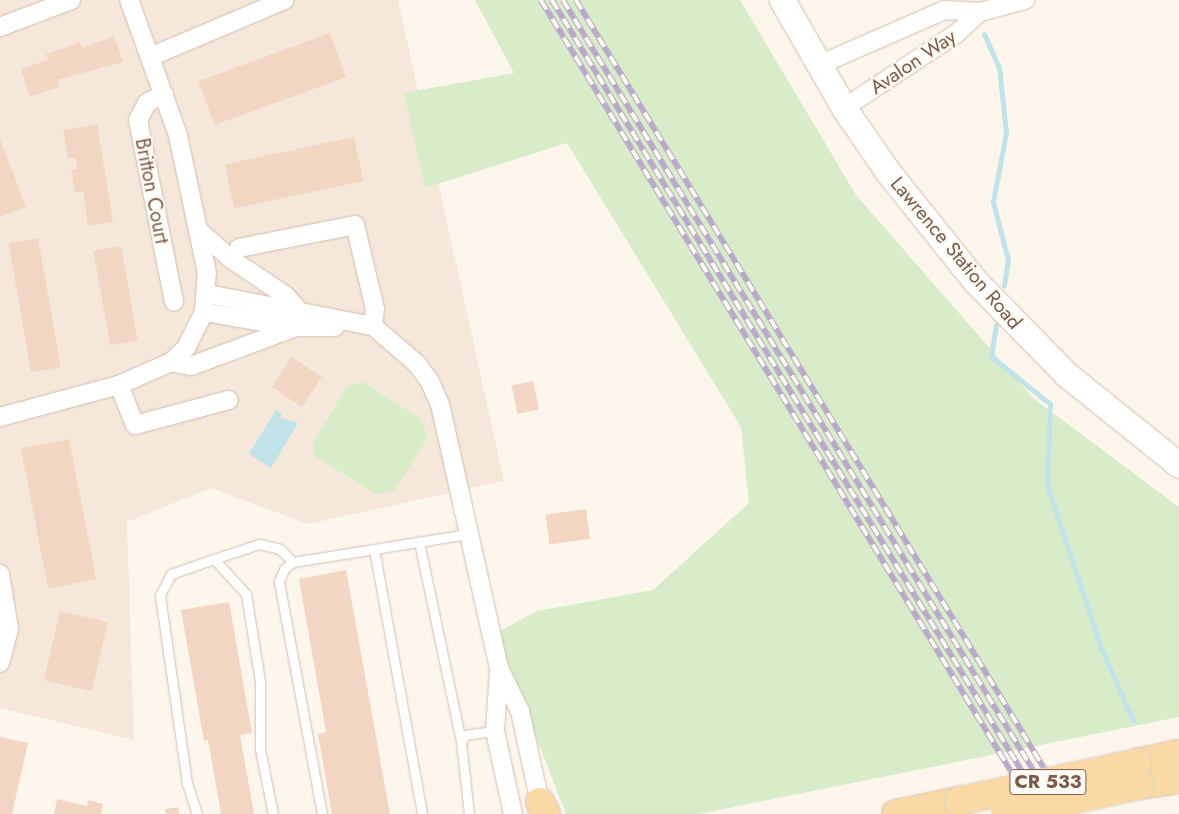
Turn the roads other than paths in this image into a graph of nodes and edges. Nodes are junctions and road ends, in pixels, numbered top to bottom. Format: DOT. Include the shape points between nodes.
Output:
graph roads {
  1 [pos="71,0"];
  2 [pos="128,0"];
  3 [pos="284,0"];
  4 [pos="782,0"];
  5 [pos="1025,0"];
  6 [pos="980,12"];
  7 [pos="0,27"];
  8 [pos="150,57"];
  9 [pos="819,65"];
  10 [pos="164,94"];
  11 [pos="844,108"];
  12 [pos="198,230"];
  13 [pos="239,248"];
  14 [pos="208,294"];
  15 [pos="174,301"];
  16 [pos="204,312"];
  17 [pos="298,320"];
  18 [pos="372,326"];
  19 [pos="171,362"];
  20 [pos="119,385"];
  21 [pos="229,400"];
  22 [pos="0,416"];
  23 [pos="1179,465"];
  24 [pos="468,534"];
  25 [pos="419,542"];
  26 [pos="374,549"];
  27 [pos="214,559"];
  28 [pos="293,562"];
  29 [pos="0,574"];
  30 [pos="0,663"];
  31 [pos="499,668"];
  32 [pos="496,731"];
  33 [pos="463,738"];
  34 [pos="1179,754"];
  35 [pos="1138,774"];
  36 [pos="1179,779"];
  37 [pos="543,810"];
  38 [pos="197,814"];
  39 [pos="273,814"];
  40 [pos="322,814"];
  41 [pos="422,814"];
  42 [pos="469,814"];
  43 [pos="513,814"];
  44 [pos="896,814"];
  45 [pos="1006,814"];
  1 -- 7 [label="street"];
  2 -- 8 [label="street"];
  3 -- 8 [label="street"];
  4 -- 9 [label="main road, Lawrence Station Road"];
  5 -- 6 [label="street, Avalon Way"];
  6 -- 9 [label="street, Avalon Way" via="944,10"];
  6 -- 11 [label="street, Avalon Way" via="956,34"];
  8 -- 10 [label="street"];
  9 -- 11 [label="main road, Lawrence Station Road"];
  10 -- 12 [label="street" via="178,135"];
  10 -- 15 [label="street, Britton Court" via="147,103 138,120"];
  11 -- 23 [label="main road, Lawrence Station Road" via="935,234 1019,329 1115,417"];
  12 -- 14 [label="street"];
  12 -- 17 [label="street" via="231,259 286,296"];
  13 -- 18 [label="street" via="355,225 375,309"];
  14 -- 16 [label="street"];
  14 -- 17 [label="street"];
  16 -- 17 [label="street"];
  16 -- 19 [label="street" via="186,348"];
  17 -- 18 [label="street"];
  17 -- 19 [label="street" via="191,366"];
  18 -- 24 [label="street" via="416,364 430,382 440,404"];
  19 -- 20 [label="street"];
  20 -- 21 [label="street" via="135,425"];
  20 -- 22 [label="street"];
  24 -- 25 [label="lane"];
  24 -- 31 [label="street"];
  25 -- 26 [label="lane"];
  25 -- 33 [label="lane"];
  26 -- 28 [label="lane"];
  26 -- 41 [label="lane"];
  27 -- 28 [label="lane" via="259,544 280,549"];
  27 -- 38 [label="lane" via="171,574 160,595 187,783"];
  27 -- 39 [label="lane" via="246,594 260,681 260,749"];
  28 -- 40 [label="lane" via="284,569 279,581"];
  29 -- 30 [label="street" via="9,630"];
  31 -- 32 [label="street"];
  31 -- 37 [label="street" via="520,711"];
  32 -- 33 [label="lane"];
  32 -- 43 [label="street"];
  33 -- 42 [label="lane"];
  34 -- 35 [label="main road, CR 533"];
  35 -- 36 [label="main road, CR 533"];
  35 -- 44 [label="main road, CR 533, bridge" via="959,801"];
  35 -- 45 [label="main road, CR 533, bridge"];
}
